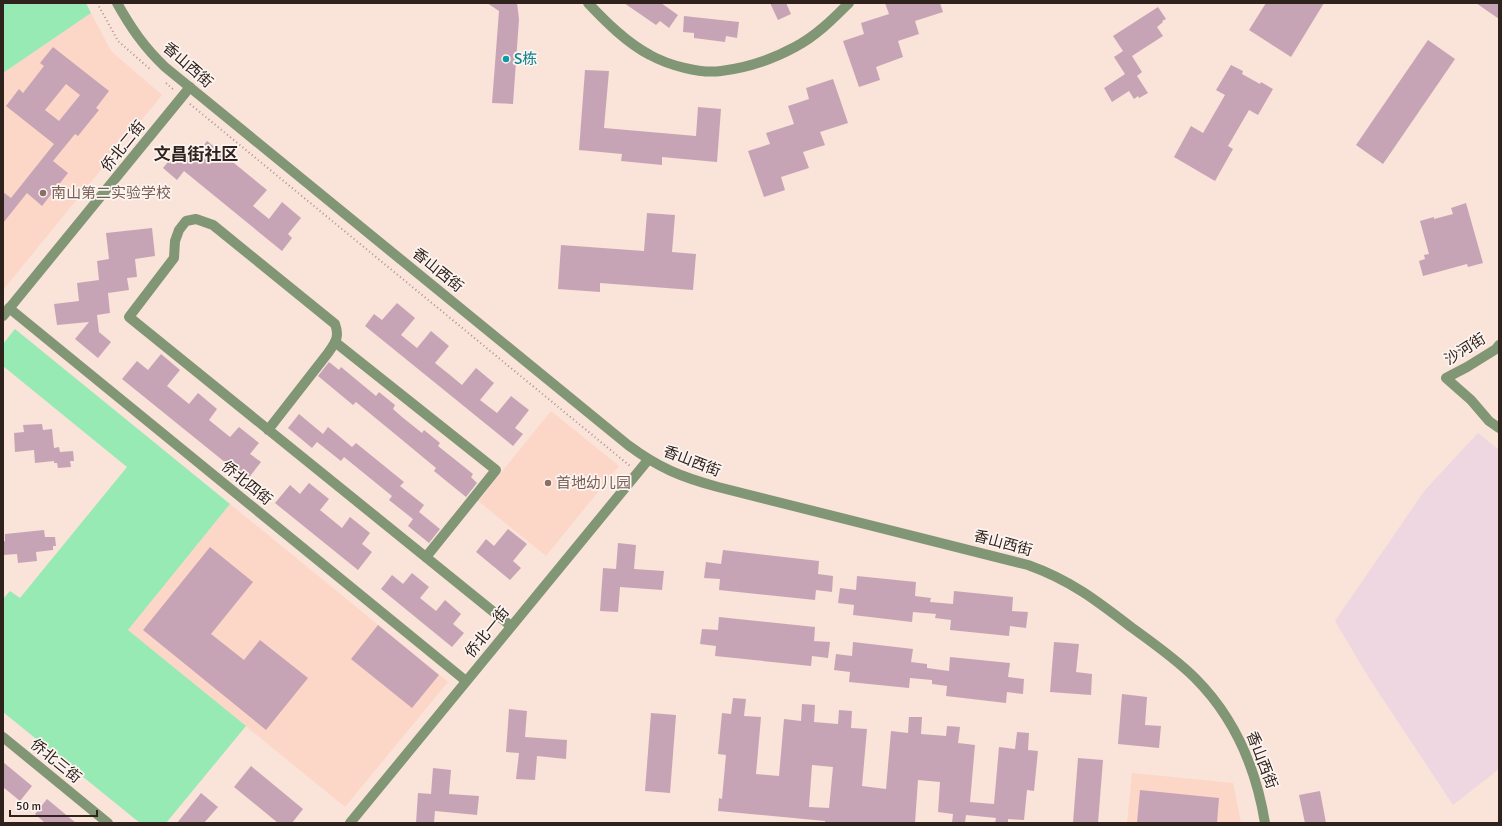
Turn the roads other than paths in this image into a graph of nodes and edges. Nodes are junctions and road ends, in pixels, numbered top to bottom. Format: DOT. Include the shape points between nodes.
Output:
graph roads {
  1 [pos="117,3"];
  2 [pos="588,3"];
  3 [pos="849,3"];
  4 [pos="190,87"];
  5 [pos="6,312"];
  6 [pos="335,342"];
  7 [pos="1499,345"];
  8 [pos="1499,428"];
  9 [pos="268,430"];
  10 [pos="648,460"];
  11 [pos="426,557"];
  12 [pos="511,626"];
  13 [pos="466,681"];
  14 [pos="3,737"];
  15 [pos="108,823"];
  16 [pos="350,823"];
  17 [pos="1265,823"];
  1 -- 4 [label="street, 香山西街" via="144,46"];
  2 -- 3 [label="street" via="625,38 650,56 695,70 720,72 762,61 796,46 827,25"];
  4 -- 5 [label="street, 侨北二街"];
  4 -- 10 [label="street, 香山西街"];
  5 -- 13 [label="street, 侨北四街"];
  6 -- 9 [label="street"];
  6 -- 9 [label="street" via="338,332 336,324 213,225 196,219 186,221 179,230 175,241 174,258 129,317"];
  6 -- 11 [label="street" via="496,470"];
  7 -- 8 [label="street, 沙河街" via="1468,367 1446,378"];
  9 -- 11 [label="street"];
  10 -- 12 [label="street, 侨北一街"];
  10 -- 17 [label="street, 香山西街" via="680,475 718,488 1028,565 1063,579 1178,663 1196,678 1211,696 1233,727 1247,755 1255,776"];
  11 -- 12 [label="street"];
  12 -- 13 [label="street, 侨北一街"];
  13 -- 16 [label="street, 侨北一街"];
  14 -- 15 [label="street, 侨北三街"];
}
